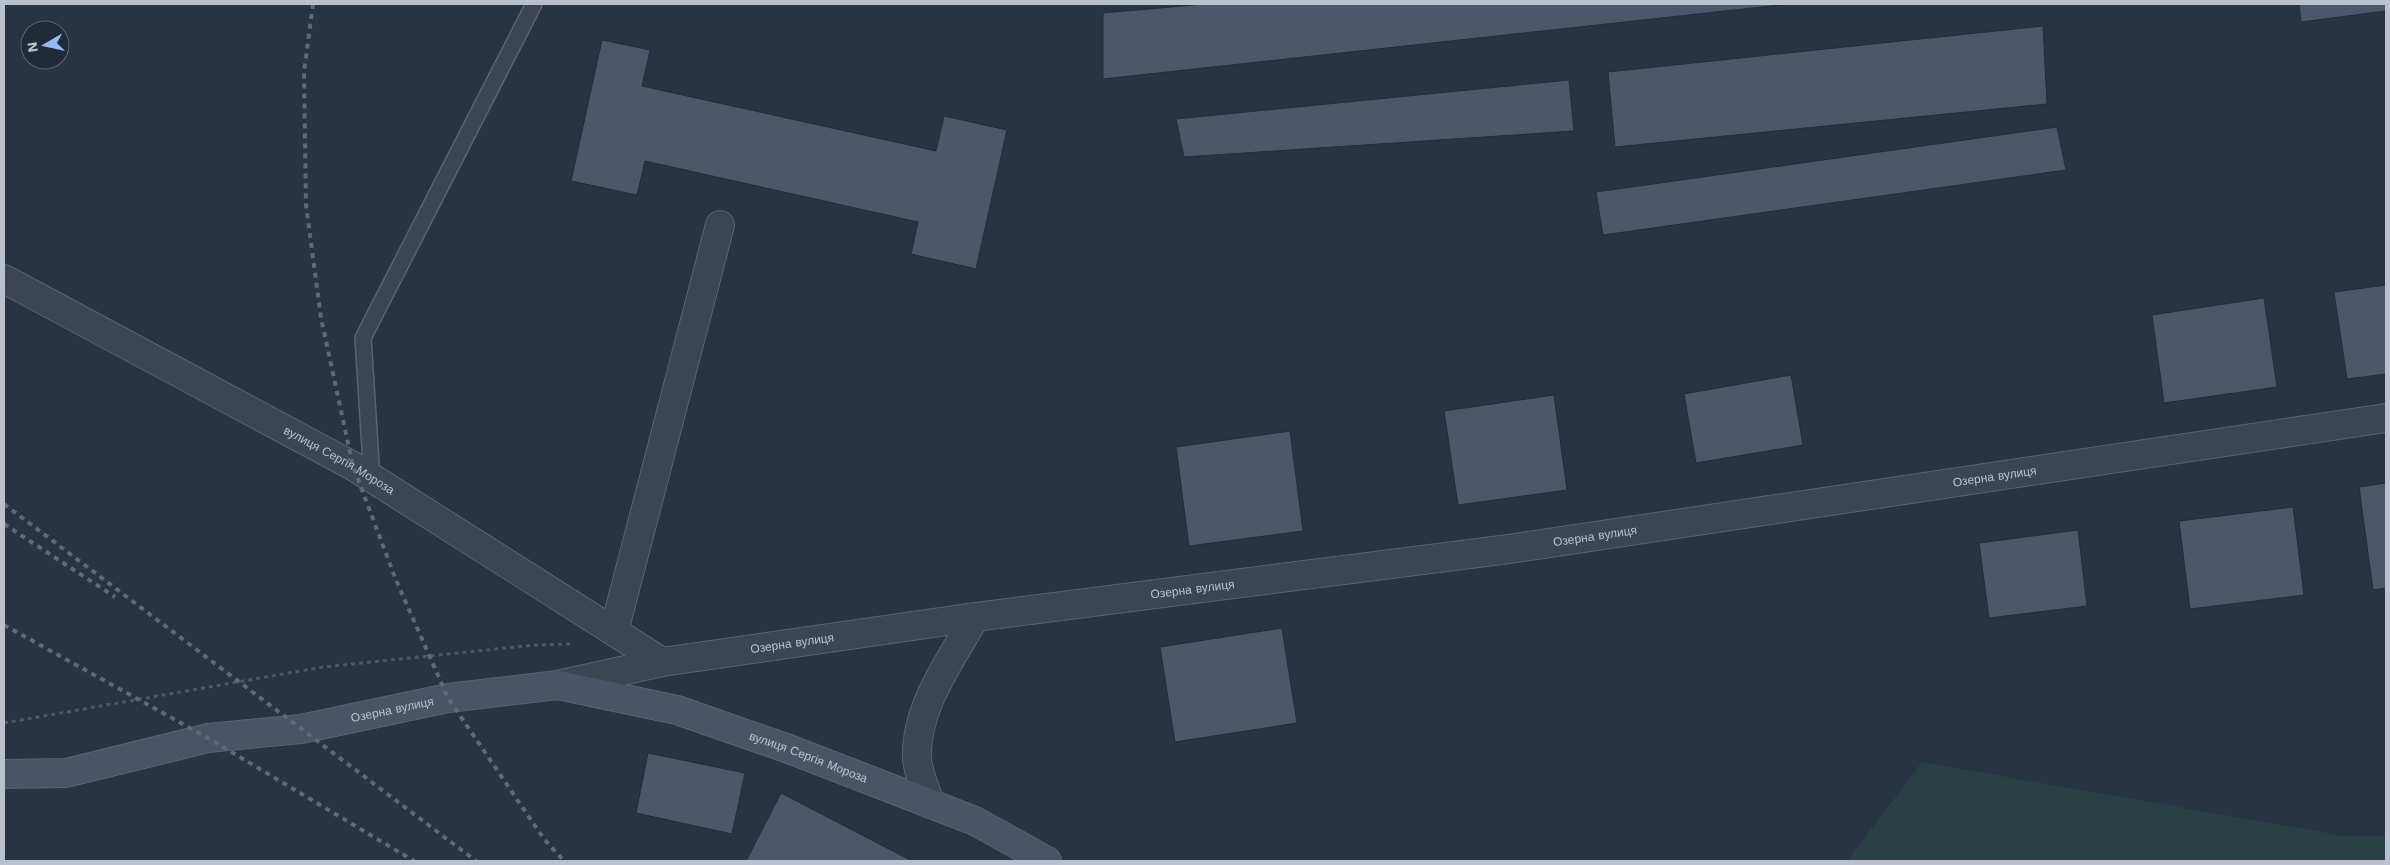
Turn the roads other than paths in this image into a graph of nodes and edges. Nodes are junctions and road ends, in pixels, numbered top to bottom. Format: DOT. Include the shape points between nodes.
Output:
graph roads {
  1 [pos="534,4"];
  2 [pos="720,225"];
  3 [pos="4,279"];
  4 [pos="2386,418"];
  5 [pos="372,479"];
  6 [pos="975,617"];
  7 [pos="614,631"];
  8 [pos="662,662"];
  9 [pos="558,685"];
  10 [pos="4,774"];
  11 [pos="930,804"];
  12 [pos="1047,861"];
  1 -- 5 [label="lane" via="363,338"];
  2 -- 7 [label="street"];
  3 -- 5 [label="street, вулиця Сергія Мороза"];
  4 -- 6 [label="street, Озерна вулиця" via="1509,549"];
  5 -- 7 [label="street, вулиця Сергія Мороза"];
  6 -- 8 [label="street, Озерна вулиця"];
  6 -- 11 [label="street" via="931,695 920,729 917,760"];
  7 -- 8 [label="street, вулиця Сергія Мороза"];
  8 -- 9 [label="street, Озерна вулиця"];
  9 -- 10 [label="main road, Озерна вулиця" via="448,698 301,729 208,738 66,773"];
  9 -- 11 [label="main road, вулиця Сергія Мороза" via="677,710"];
  11 -- 12 [label="main road, вулиця Сергія Мороза" via="975,821"];
}
